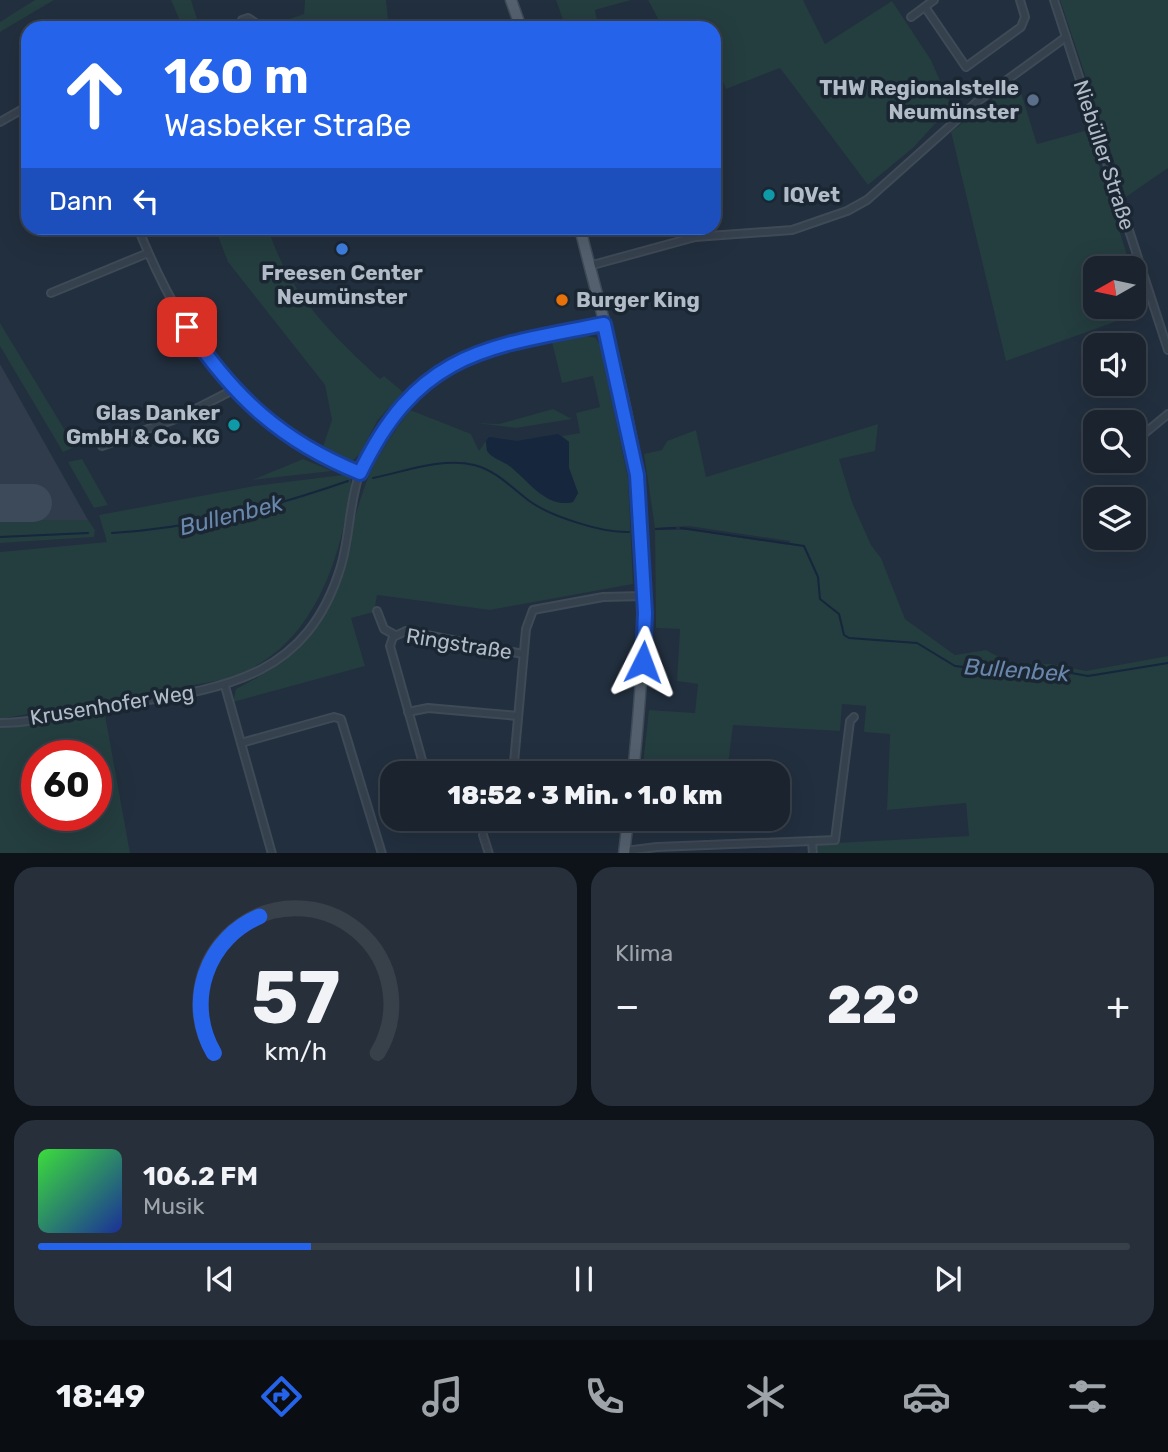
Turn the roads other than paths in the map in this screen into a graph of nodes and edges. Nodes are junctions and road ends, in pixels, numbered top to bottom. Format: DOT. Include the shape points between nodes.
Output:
graph roads {
  1 [pos="512,0"];
  2 [pos="934,0"];
  3 [pos="1020,0"];
  4 [pos="1054,0"];
  5 [pos="925,7"];
  6 [pos="911,17"];
  7 [pos="519,21"];
  8 [pos="1066,37"];
  9 [pos="966,67"];
  10 [pos="959,73"];
  11 [pos="21,110"];
  12 [pos="0,122"];
  13 [pos="141,235"];
  14 [pos="582,235"];
  15 [pos="148,253"];
  16 [pos="589,266"];
  17 [pos="51,293"];
  18 [pos="604,324"];
  19 [pos="1168,350"];
  20 [pos="233,390"];
  21 [pos="1168,414"];
  22 [pos="1146,432"];
  23 [pos="102,446"];
  24 [pos="360,473"];
  25 [pos="644,596"];
  26 [pos="377,611"];
  27 [pos="395,635"];
  28 [pos="523,654"];
  29 [pos="225,686"];
  30 [pos="408,712"];
  31 [pos="519,716"];
  32 [pos="854,717"];
  33 [pos="0,723"];
  34 [pos="241,743"];
  35 [pos="422,761"];
  36 [pos="514,761"];
  37 [pos="633,761"];
  38 [pos="482,831"];
  39 [pos="627,831"];
  40 [pos="812,841"];
  41 [pos="624,852"];
  42 [pos="272,853"];
  43 [pos="382,853"];
  44 [pos="489,853"];
  45 [pos="813,853"];
  1 -- 7 [label="main road"];
  2 -- 5 [label="street"];
  3 -- 9 [label="street" via="1025,17 1021,27"];
  4 -- 8 [label="street, Niebüller Straße"];
  5 -- 6 [label="street"];
  5 -- 9 [label="street"];
  8 -- 16 [label="street" via="978,100 867,200 847,211 792,230 695,237"];
  8 -- 19 [label="street, Niebüller Straße"];
  9 -- 10 [label="street"];
  11 -- 12 [label="street"];
  13 -- 15 [label="street"];
  14 -- 16 [label="main road"];
  15 -- 17 [label="street"];
  15 -- 20 [label="street" via="187,327"];
  16 -- 18 [label="main road"];
  18 -- 24 [label="street, Krusenhofer Weg" via="520,338 447,367 397,414"];
  18 -- 25 [label="main road" via="637,475"];
  20 -- 23 [label="street" via="178,418"];
  20 -- 24 [label="street" via="284,434"];
  21 -- 22 [label="street"];
  24 -- 29 [label="street, Krusenhofer Weg" via="341,565 318,616 287,653"];
  25 -- 28 [label="street, Ringstraße" via="603,597 533,610"];
  25 -- 37 [label="main road"];
  26 -- 27 [label="street, Ringstraße" via="384,629"];
  27 -- 28 [label="street, Ringstraße" via="406,631"];
  27 -- 30 [label="street, Ringstraße" via="390,646"];
  28 -- 31 [label="street, Ringstraße"];
  29 -- 33 [label="street, Krusenhofer Weg"];
  29 -- 34 [label="street, Krusenhofer Weg"];
  30 -- 31 [label="street" via="428,708"];
  30 -- 35 [label="street, Ringstraße"];
  31 -- 36 [label="street, Ringstraße"];
  32 -- 40 [label="street" via="835,840"];
  34 -- 42 [label="street, Krusenhofer Weg"];
  34 -- 43 [label="street" via="334,717 341,719"];
  38 -- 44 [label="street"];
  39 -- 41 [label="main road"];
  40 -- 41 [label="street"];
  40 -- 45 [label="street"];
}
